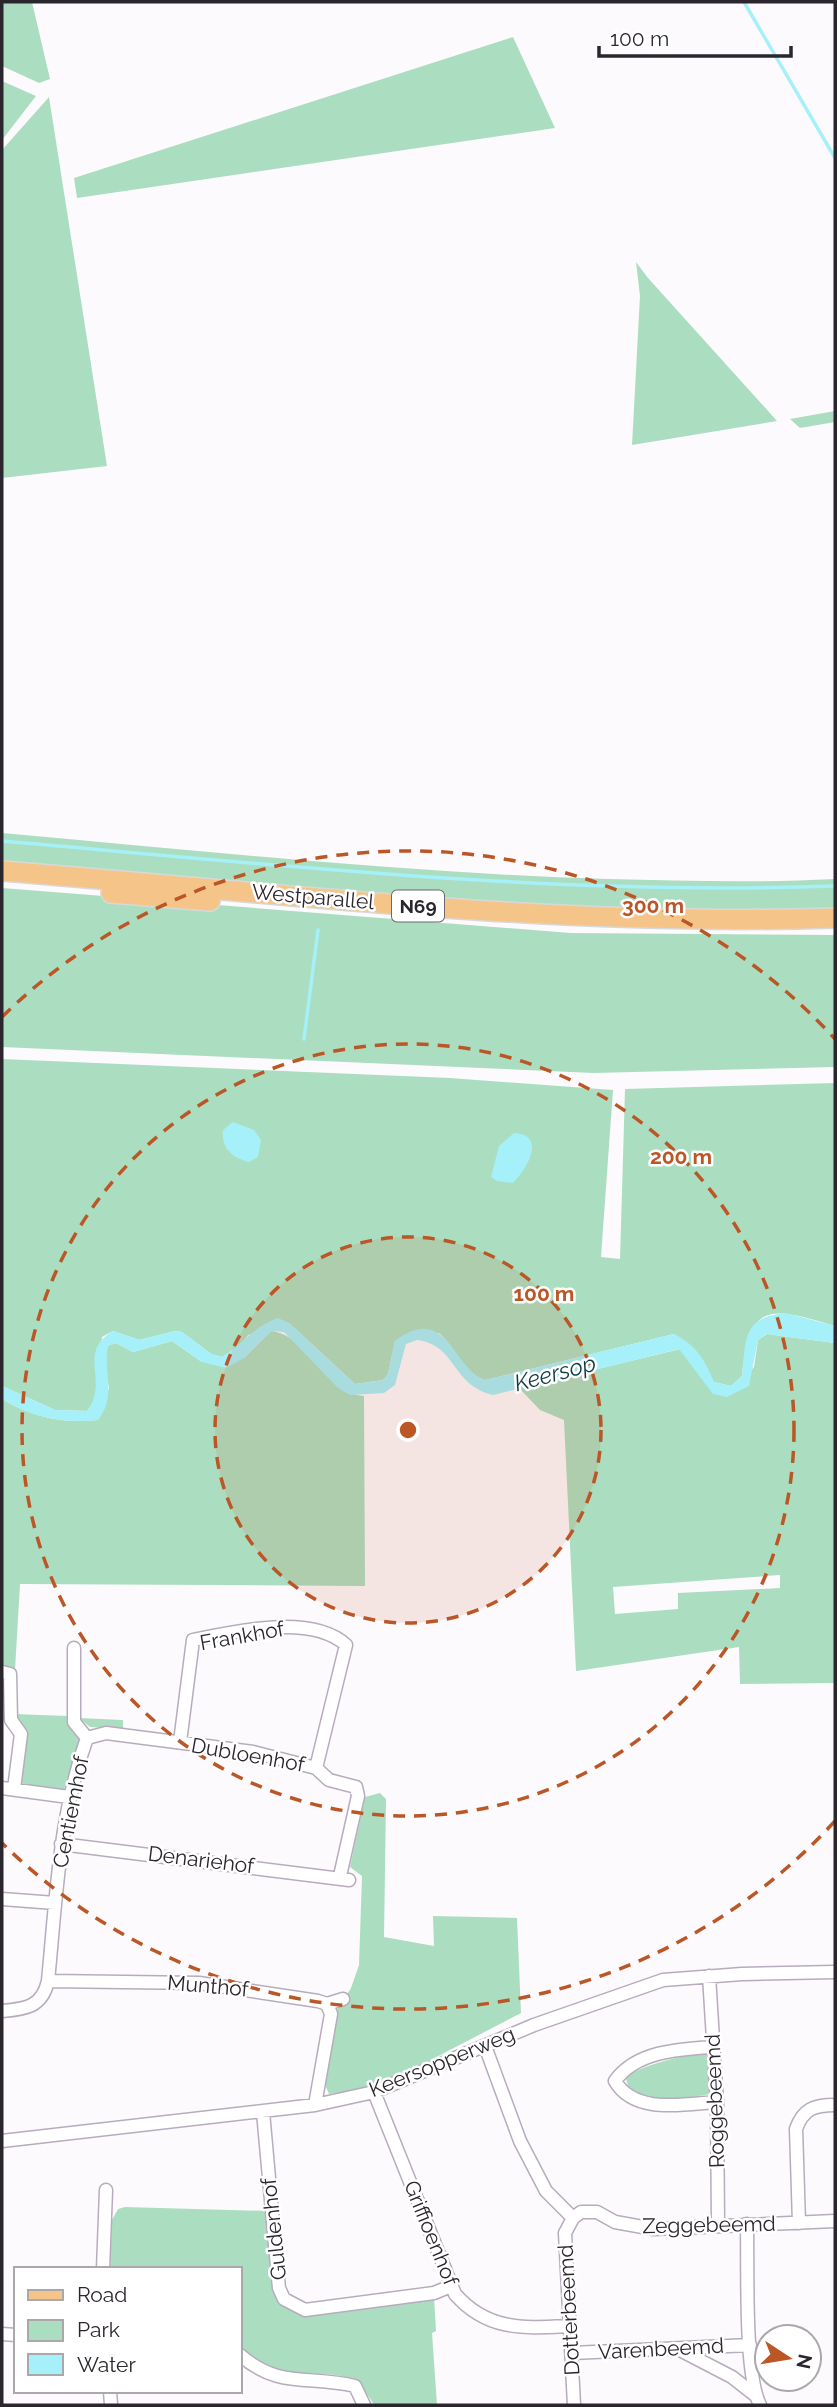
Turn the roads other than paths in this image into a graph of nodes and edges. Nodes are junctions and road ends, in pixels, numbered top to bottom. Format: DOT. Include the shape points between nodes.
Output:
graph roads {
  1 [pos="2,871"];
  2 [pos="2,884"];
  3 [pos="835,918"];
  4 [pos="835,931"];
  5 [pos="75,1648"];
  6 [pos="2,1672"];
  7 [pos="87,1738"];
  8 [pos="180,1742"];
  9 [pos="316,1768"];
  10 [pos="8,1789"];
  11 [pos="69,1797"];
  12 [pos="61,1844"];
  13 [pos="345,1878"];
  14 [pos="2,1899"];
  15 [pos="55,1903"];
  16 [pos="835,1972"];
  17 [pos="709,1976"];
  18 [pos="48,1981"];
  19 [pos="343,1999"];
  20 [pos="327,2004"];
  21 [pos="2,2011"];
  22 [pos="485,2046"];
  23 [pos="713,2047"];
  24 [pos="374,2092"];
  25 [pos="717,2102"];
  26 [pos="315,2105"];
  27 [pos="835,2105"];
  28 [pos="262,2112"];
  29 [pos="2,2141"];
  30 [pos="106,2190"];
  31 [pos="573,2218"];
  32 [pos="835,2221"];
  33 [pos="799,2223"];
  34 [pos="747,2224"];
  35 [pos="718,2226"];
  36 [pos="103,2267"];
  37 [pos="452,2286"];
  38 [pos="572,2326"];
  39 [pos="750,2345"];
  40 [pos="677,2349"];
  41 [pos="572,2353"];
  42 [pos="242,2357"];
  43 [pos="757,2400"];
  44 [pos="364,2405"];
  45 [pos="574,2405"];
  1 -- 3 [label="main road, Westparallel / N69" via="631,920"];
  2 -- 4 [label="main road, Westparallel / N69" via="496,924 630,931"];
  5 -- 7 [label="street, Centiemhof" via="74,1722"];
  6 -- 10 [label="street" via="10,1674 11,1720 20,1734"];
  7 -- 8 [label="street, Dubloenhof" via="106,1733"];
  7 -- 11 [label="street, Centiemhof"];
  8 -- 9 [label="street, Dubloenhof" via="253,1752"];
  8 -- 9 [label="street, Frankhof" via="192,1640 286,1626 339,1639 346,1645"];
  9 -- 13 [label="street, Dubloenhof" via="329,1780 356,1787"];
  10 -- 11 [label="street"];
  11 -- 12 [label="street, Centiemhof"];
  12 -- 13 [label="street, Denariehof"];
  12 -- 15 [label="street, Centiemhof"];
  14 -- 15 [label="street"];
  15 -- 18 [label="street, Centiemhof"];
  16 -- 17 [label="street, Keersopperweg"];
  17 -- 22 [label="street, Keersopperweg" via="663,1980"];
  17 -- 23 [label="street, Roggebeemd"];
  18 -- 20 [label="street, Munthof" via="199,1983"];
  18 -- 21 [label="street" via="45,1995 30,2009"];
  19 -- 20 [label="street"];
  20 -- 26 [label="street" via="331,2014"];
  22 -- 24 [label="street, Keersopperweg"];
  22 -- 31 [label="street" via="520,2141 546,2191"];
  23 -- 25 [label="street, Roggebeemd"];
  23 -- 25 [label="street" via="671,2049 625,2068 615,2081 620,2090 650,2105"];
  24 -- 26 [label="street, Keersopperweg"];
  24 -- 37 [label="street, Griffioenhof"];
  25 -- 35 [label="street, Roggebeemd"];
  26 -- 28 [label="street, Keersopperweg"];
  27 -- 33 [label="street" via="817,2105 801,2115 796,2129"];
  28 -- 29 [label="street, Keersopperweg"];
  28 -- 37 [label="street, Guldenhof" via="279,2288 284,2299 305,2309 434,2293"];
  30 -- 36 [label="street"];
  31 -- 35 [label="street, Zeggebeemd" via="581,2212 597,2212 635,2228"];
  31 -- 38 [label="street, Dotterbeemd" via="565,2232"];
  32 -- 33 [label="street, Zeggebeemd"];
  33 -- 34 [label="street, Zeggebeemd"];
  34 -- 35 [label="street, Zeggebeemd"];
  34 -- 39 [label="street"];
  37 -- 38 [label="street, Griffioenhof" via="470,2312 491,2321 518,2328"];
  38 -- 41 [label="street, Dotterbeemd"];
  39 -- 40 [label="street, Varenbeemd"];
  39 -- 43 [label="street"];
  40 -- 41 [label="street, Varenbeemd"];
  40 -- 43 [label="street" via="721,2371"];
  41 -- 45 [label="street, Dotterbeemd"];
  42 -- 44 [label="street" via="263,2374 355,2386"];
}
